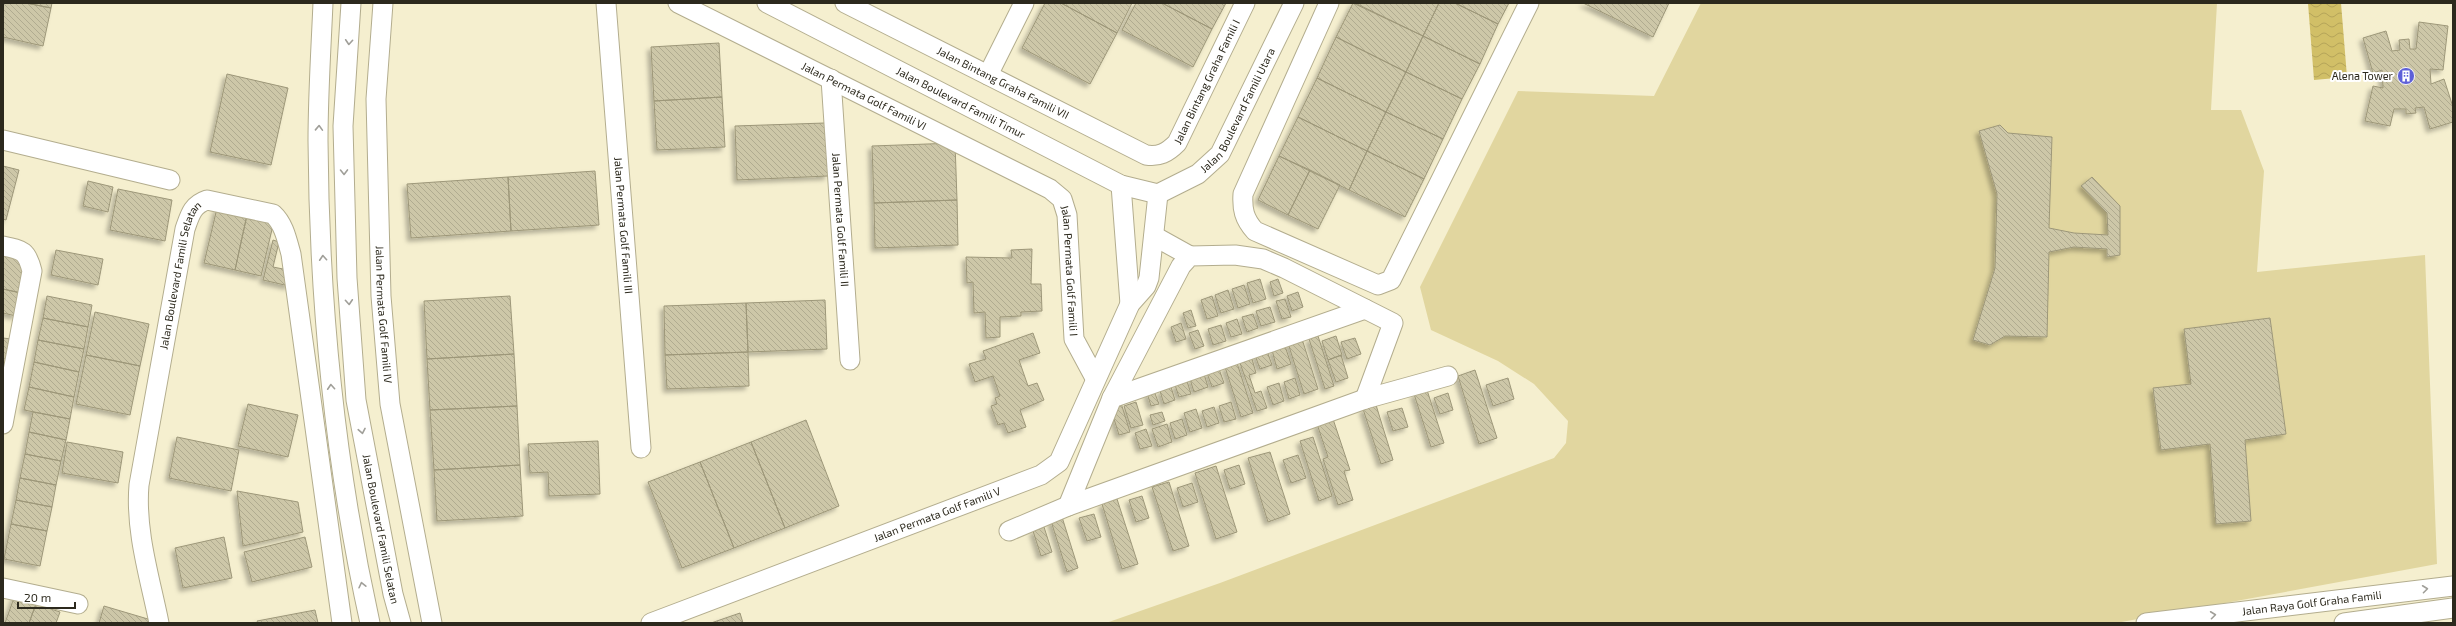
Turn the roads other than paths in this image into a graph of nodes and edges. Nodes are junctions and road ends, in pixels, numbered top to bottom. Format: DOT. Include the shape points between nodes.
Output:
graph roads {
  1 [pos="323,3"];
  2 [pos="351,3"];
  3 [pos="383,3"];
  4 [pos="606,3"];
  5 [pos="678,3"];
  6 [pos="767,3"];
  7 [pos="845,3"];
  8 [pos="1024,3"];
  9 [pos="1245,3"];
  10 [pos="1294,3"];
  11 [pos="1329,3"];
  12 [pos="1529,3"];
  13 [pos="988,75"];
  14 [pos="831,79"];
  15 [pos="3,140"];
  16 [pos="1162,154"];
  17 [pos="170,180"];
  18 [pos="1121,185"];
  19 [pos="1050,189"];
  20 [pos="1158,194"];
  21 [pos="1154,236"];
  22 [pos="3,246"];
  23 [pos="1190,256"];
  24 [pos="1130,304"];
  25 [pos="1365,309"];
  26 [pos="850,360"];
  27 [pos="1448,376"];
  28 [pos="1095,378"];
  29 [pos="1112,398"];
  30 [pos="1365,399"];
  31 [pos="3,424"];
  32 [pos="641,448"];
  33 [pos="1068,506"];
  34 [pos="1009,531"];
  35 [pos="2453,586"];
  36 [pos="3,588"];
  37 [pos="2396,593"];
  38 [pos="78,604"];
  39 [pos="2453,608"];
  40 [pos="2408,614"];
  41 [pos="2389,617"];
  42 [pos="160,623"];
  43 [pos="342,623"];
  44 [pos="370,623"];
  45 [pos="401,623"];
  46 [pos="432,623"];
  47 [pos="651,623"];
  48 [pos="2146,623"];
  49 [pos="2344,623"];
  44 -- 1 [label="street, one-way" via="358,567 331,392 318,140"];
  2 -- 45 [label="street, Jalan Boulevard Famili Selatan, one-way" via="343,126 347,278 356,400 393,594"];
  3 -- 46 [label="street, Jalan Permata Golf Famili IV" via="376,99 382,311 390,404"];
  4 -- 32 [label="street, Jalan Permata Golf Famili III"];
  5 -- 14 [label="street, Jalan Permata Golf Famili VI"];
  6 -- 18 [label="street, Jalan Boulevard Famili Timur"];
  7 -- 13 [label="street, Jalan Bintang Graha Famili VII"];
  8 -- 13 [label="street"];
  9 -- 16 [label="street, Jalan Bintang Graha Famili I" via="1177,143"];
  10 -- 20 [label="street, Jalan Boulevard Famili Utara" via="1220,154 1198,174"];
  11 -- 12 [label="street" via="1243,194 1242,209 1248,224 1255,231 1378,285 1391,280"];
  13 -- 16 [label="street, Jalan Bintang Graha Famili VII" via="1146,155"];
  14 -- 19 [label="street, Jalan Permata Golf Famili VI"];
  14 -- 26 [label="street, Jalan Permata Golf Famili II"];
  15 -- 17 [label="street"];
  18 -- 20 [label="street, Jalan Boulevard Famili Timur"];
  18 -- 24 [label="street, Jalan Permata Golf Famili V"];
  19 -- 28 [label="street, Jalan Permata Golf Famili I" via="1062,199 1067,215 1074,339"];
  20 -- 21 [label="street, Jalan Permata Golf Famili V"];
  21 -- 23 [label="street"];
  21 -- 24 [label="street, Jalan Permata Golf Famili V" via="1148,282"];
  22 -- 31 [label="street" via="19,249 29,256 32,271"];
  23 -- 25 [label="street" via="1235,255 1262,259"];
  23 -- 29 [label="street" via="1172,280"];
  24 -- 28 [label="street, Jalan Permata Golf Famili V"];
  25 -- 29 [label="street"];
  25 -- 30 [label="street" via="1393,323"];
  27 -- 30 [label="street"];
  28 -- 47 [label="street, Jalan Permata Golf Famili V" via="1059,462 1041,475"];
  29 -- 33 [label="street"];
  30 -- 33 [label="street"];
  33 -- 34 [label="street"];
  37 -- 35 [label="street, Jalan Raya Golf Graha Famili, one-way"];
  36 -- 38 [label="street"];
  37 -- 40 [label="street"];
  37 -- 41 [label="street"];
  48 -- 37 [label="street, Jalan Raya Golf Graha Famili, one-way"];
  39 -- 40 [label="street"];
  40 -- 41 [label="street"];
  41 -- 49 [label="street"];
  42 -- 43 [label="street, Jalan Boulevard Famili Selatan" via="140,528 137,508 139,485 185,229 191,210 198,203 207,200 273,214 279,219 285,234 291,254"];
}
